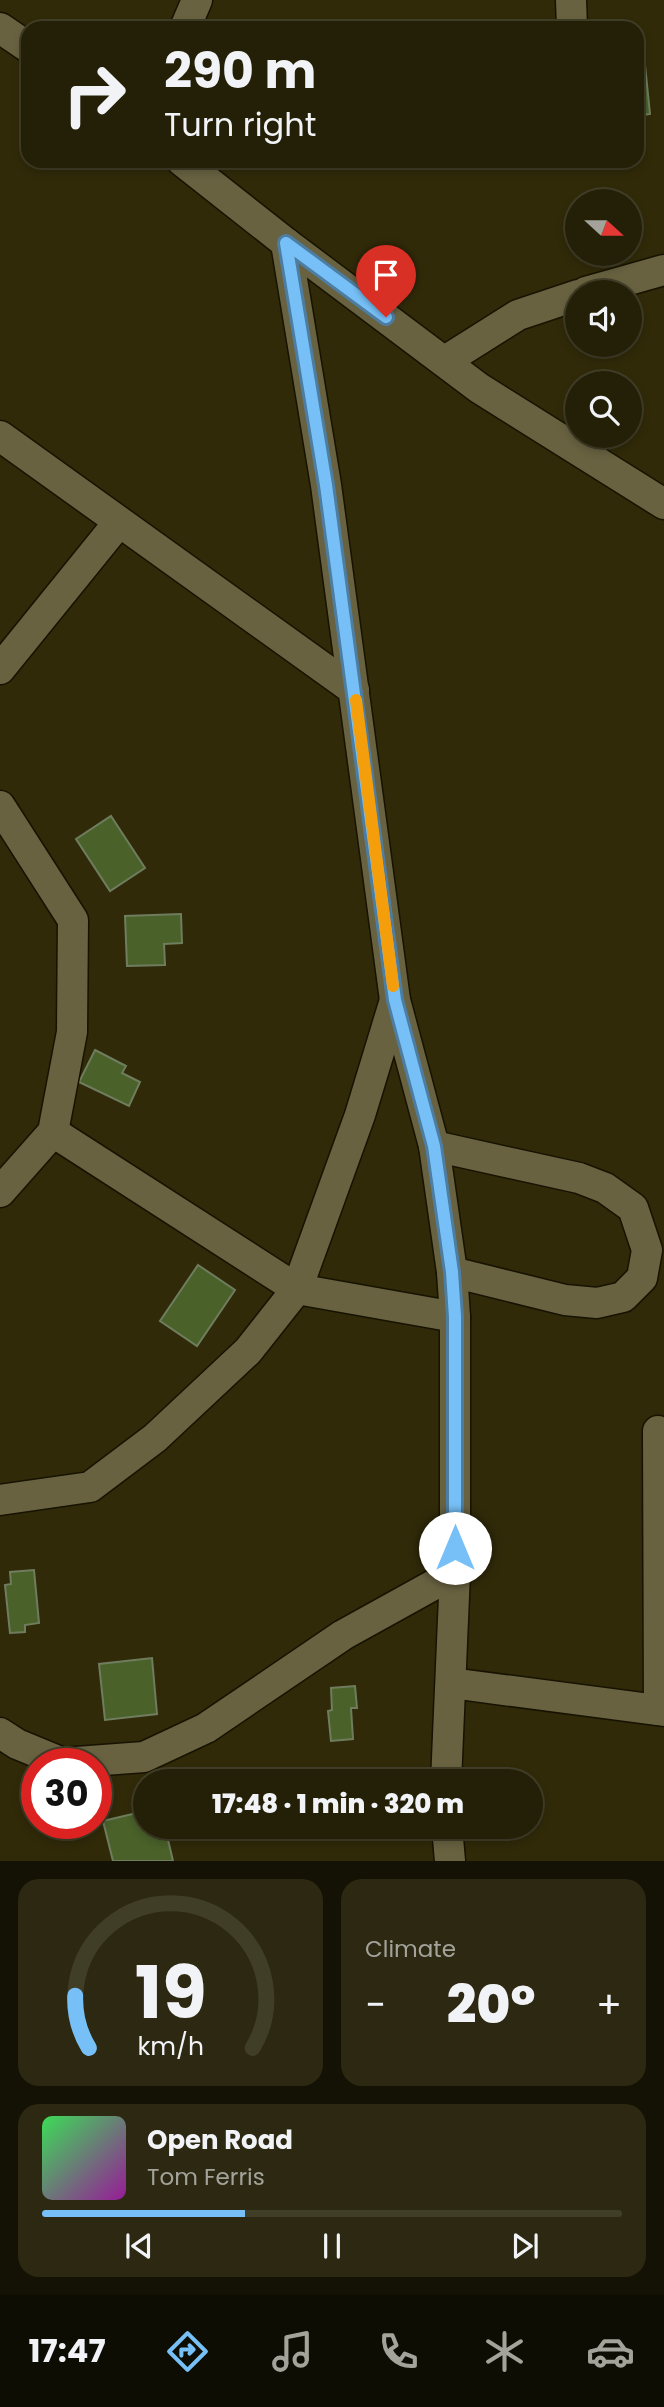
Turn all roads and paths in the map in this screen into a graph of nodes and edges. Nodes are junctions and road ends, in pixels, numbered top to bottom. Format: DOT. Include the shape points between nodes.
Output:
graph roads {
  1 [pos="197,0"];
  2 [pos="571,0"];
  3 [pos="188,21"];
  4 [pos="572,21"];
  5 [pos="0,28"];
  6 [pos="21,42"];
  7 [pos="191,168"];
  8 [pos="286,243"];
  9 [pos="664,270"];
  10 [pos="629,280"];
  11 [pos="565,299"];
  12 [pos="445,361"];
  13 [pos="0,436"];
  14 [pos="664,504"];
  15 [pos="120,522"];
  16 [pos="0,669"];
  17 [pos="354,690"];
  18 [pos="0,806"];
  19 [pos="395,1000"];
  20 [pos="53,1132"];
  21 [pos="434,1146"];
  22 [pos="0,1192"];
  23 [pos="452,1272"];
  24 [pos="297,1289"];
  25 [pos="455,1317"];
  26 [pos="657,1432"];
  27 [pos="0,1500"];
  28 [pos="455,1573"];
  29 [pos="451,1683"];
  30 [pos="662,1710"];
  31 [pos="0,1733"];
  32 [pos="447,1769"];
  33 [pos="448,1839"];
  34 [pos="450,1861"];
  1 -- 3 [label="street"];
  2 -- 4 [label="street"];
  5 -- 6 [label="street"];
  7 -- 8 [label="street"];
  8 -- 12 [label="street"];
  8 -- 17 [label="street"];
  9 -- 10 [label="street"];
  11 -- 12 [label="street" via="518,315"];
  12 -- 14 [label="street"];
  13 -- 15 [label="street"];
  15 -- 16 [label="street"];
  15 -- 17 [label="street"];
  17 -- 19 [label="street"];
  18 -- 20 [label="street" via="73,920 72,1032"];
  19 -- 21 [label="street"];
  19 -- 24 [label="street" via="360,1115"];
  20 -- 22 [label="street"];
  20 -- 24 [label="street"];
  21 -- 23 [label="street"];
  21 -- 23 [label="street" via="579,1178 605,1188 633,1208 647,1250 642,1278 623,1297 597,1303 565,1300"];
  23 -- 25 [label="street"];
  24 -- 25 [label="street"];
  24 -- 27 [label="street" via="248,1351 155,1438 90,1487"];
  25 -- 28 [label="street"];
  26 -- 30 [label="street"];
  28 -- 29 [label="street"];
  28 -- 31 [label="street" via="343,1635 206,1728 144,1758 63,1763"];
  29 -- 30 [label="street"];
  29 -- 32 [label="street"];
  33 -- 34 [label="street"];
}
